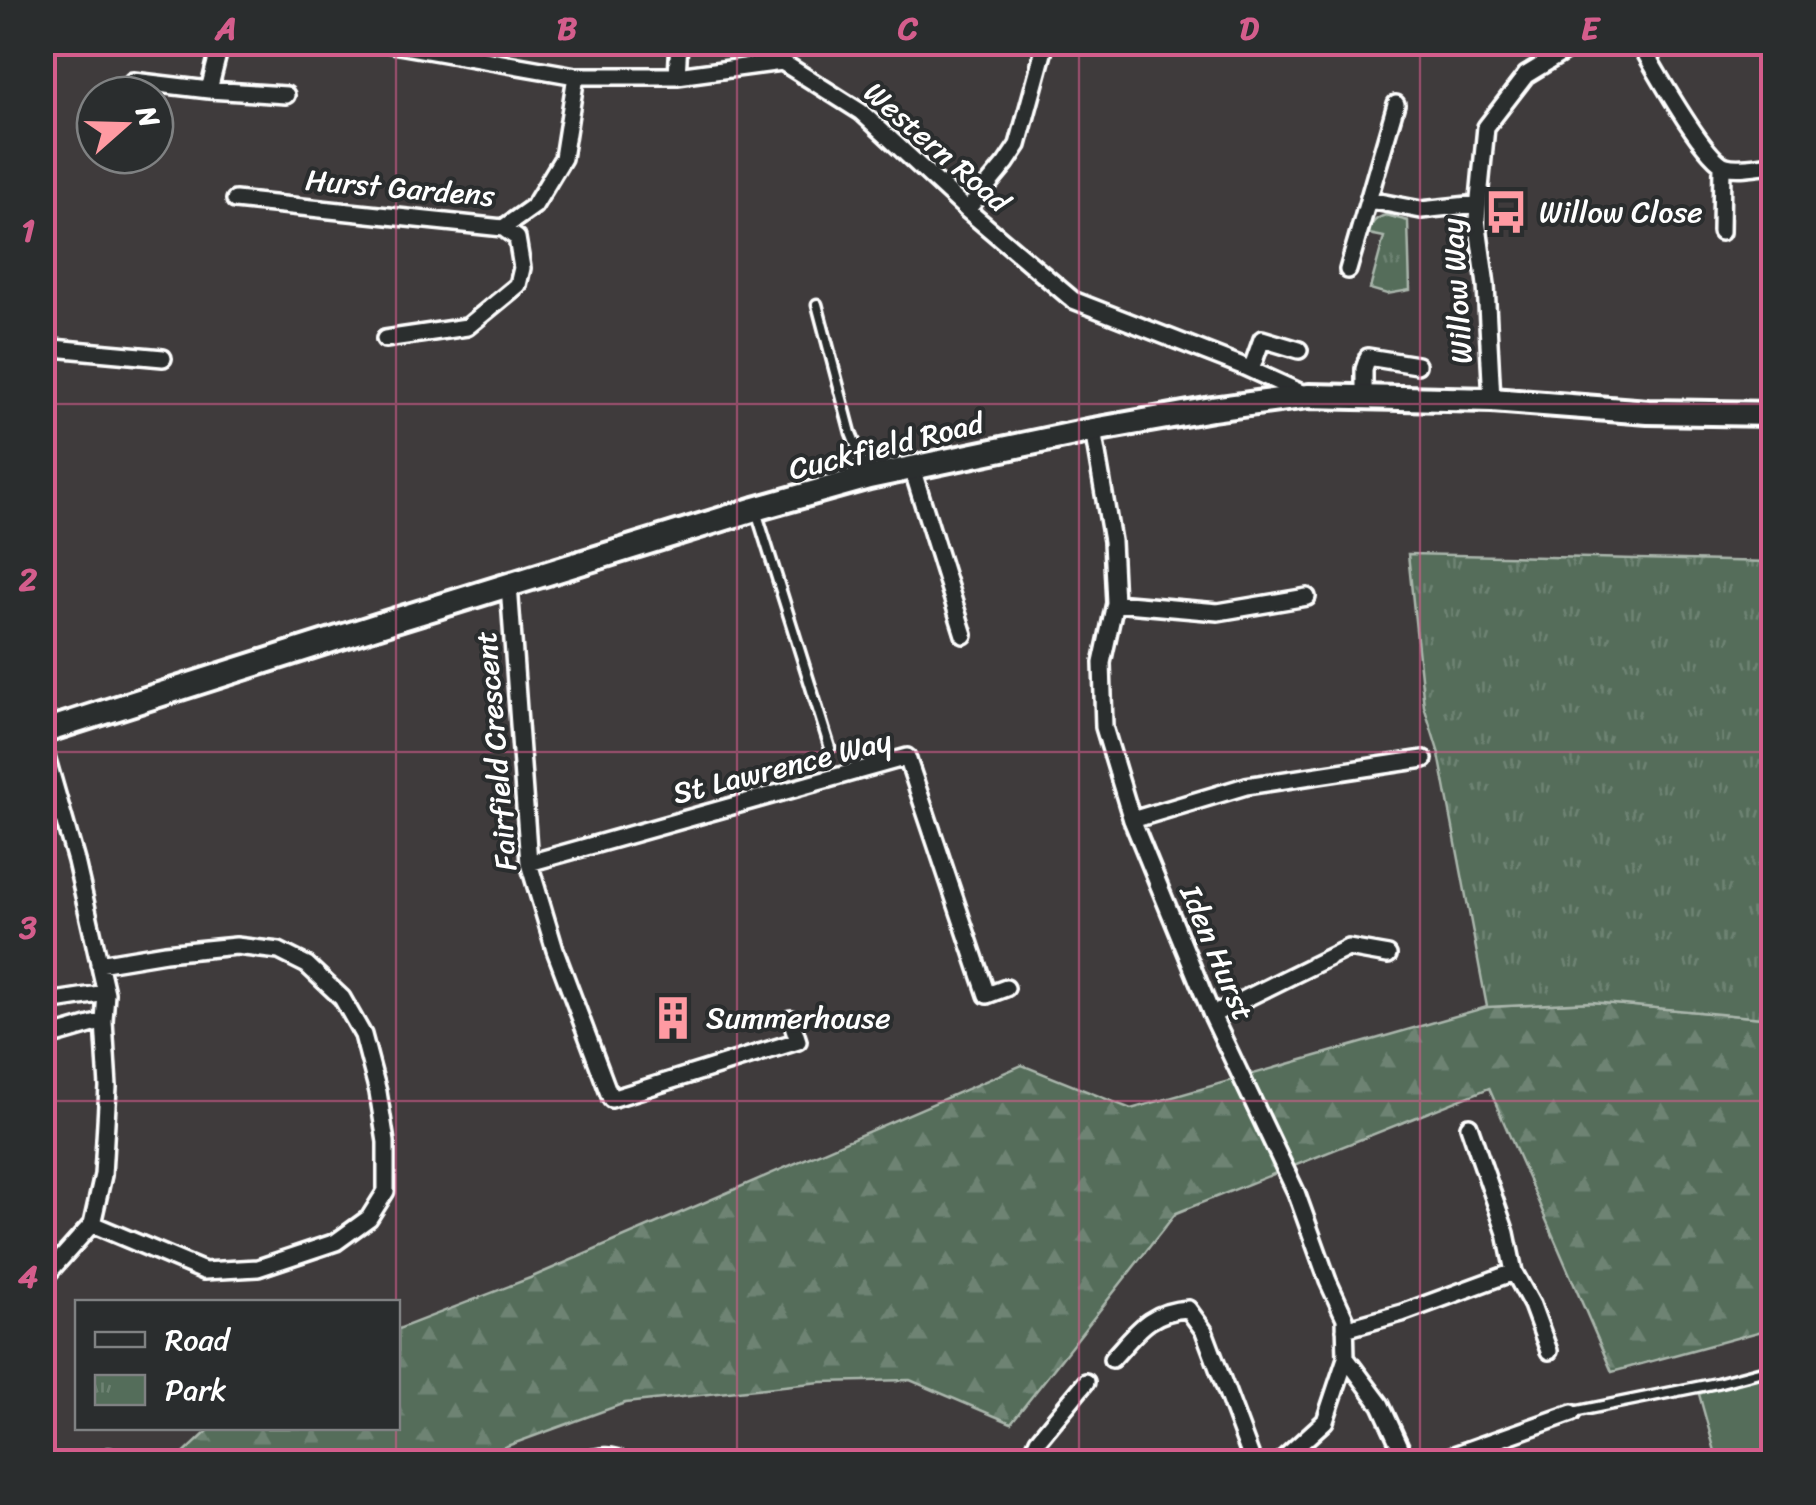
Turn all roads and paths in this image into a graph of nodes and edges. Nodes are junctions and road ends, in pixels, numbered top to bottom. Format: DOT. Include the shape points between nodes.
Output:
graph roads {
  1 [pos="222,42"];
  2 [pos="380,42"];
  3 [pos="678,42"];
  4 [pos="1046,42"];
  5 [pos="1580,42"];
  6 [pos="1639,42"];
  7 [pos="576,76"];
  8 [pos="677,76"];
  9 [pos="175,86"];
  10 [pos="209,90"];
  11 [pos="286,95"];
  12 [pos="1396,104"];
  13 [pos="1774,164"];
  14 [pos="1722,165"];
  15 [pos="235,200"];
  16 [pos="1368,200"];
  17 [pos="1478,204"];
  18 [pos="967,210"];
  19 [pos="503,228"];
  20 [pos="1721,232"];
  21 [pos="1348,270"];
  22 [pos="817,304"];
  23 [pos="385,339"];
  24 [pos="42,347"];
  25 [pos="1299,350"];
  26 [pos="163,358"];
  27 [pos="1417,365"];
  28 [pos="1250,370"];
  29 [pos="1309,396"];
  30 [pos="1364,397"];
  31 [pos="1492,400"];
  32 [pos="1774,414"];
  33 [pos="1093,430"];
  34 [pos="912,468"];
  35 [pos="869,478"];
  36 [pos="756,508"];
  37 [pos="510,585"];
  38 [pos="1307,597"];
  39 [pos="1115,602"];
  40 [pos="964,635"];
  41 [pos="42,732"];
  42 [pos="42,742"];
  43 [pos="830,748"];
  44 [pos="1424,760"];
  45 [pos="1132,820"];
  46 [pos="529,863"];
  47 [pos="1388,955"];
  48 [pos="99,964"];
  49 [pos="1006,988"];
  50 [pos="106,993"];
  51 [pos="42,1002"];
  52 [pos="1212,1015"];
  53 [pos="791,1019"];
  54 [pos="104,1021"];
  55 [pos="42,1040"];
  56 [pos="1470,1126"];
  57 [pos="92,1224"];
  58 [pos="1514,1272"];
  59 [pos="42,1280"];
  60 [pos="1345,1329"];
  61 [pos="1548,1351"];
  62 [pos="1346,1358"];
  63 [pos="1112,1359"];
  64 [pos="1774,1368"];
  65 [pos="1086,1382"];
  66 [pos="1572,1413"];
  67 [pos="100,1462"];
  68 [pos="126,1462"];
  69 [pos="578,1462"];
  70 [pos="623,1462"];
  71 [pos="1028,1462"];
  72 [pos="1253,1462"];
  73 [pos="1280,1462"];
  74 [pos="1407,1462"];
  75 [pos="1434,1462"];
  1 -- 10 [label="street"];
  2 -- 7 [label="street, Western Road"];
  3 -- 8 [label="street"];
  4 -- 18 [label="street" via="1018,145"];
  5 -- 17 [label="street, Willow Way" via="1526,75 1486,128"];
  6 -- 14 [label="street"];
  7 -- 8 [label="street, Western Road"];
  7 -- 19 [label="street, Hurst Gardens" via="563,158 534,206"];
  8 -- 18 [label="street, Western Road" via="782,62 861,112"];
  9 -- 10 [label="street"];
  10 -- 11 [label="street"];
  12 -- 16 [label="street"];
  13 -- 14 [label="street"];
  14 -- 20 [label="street"];
  15 -- 19 [label="street, Hurst Gardens"];
  16 -- 17 [label="street" via="1421,210"];
  16 -- 21 [label="street"];
  17 -- 31 [label="street, Willow Way"];
  18 -- 28 [label="street, Western Road" via="1074,300"];
  19 -- 23 [label="street" via="517,238 518,284 466,327"];
  22 -- 35 [label="lane"];
  24 -- 26 [label="street"];
  25 -- 28 [label="street" via="1262,339"];
  27 -- 30 [label="street" via="1368,358"];
  28 -- 29 [label="street, Western Road"];
  29 -- 30 [label="street, Cuckfield Road"];
  29 -- 33 [label="street, Cuckfield Road"];
  30 -- 31 [label="street, Cuckfield Road"];
  31 -- 32 [label="street, Cuckfield Road"];
  33 -- 34 [label="street, Cuckfield Road"];
  33 -- 39 [label="street, Iden Hurst"];
  34 -- 35 [label="street, Cuckfield Road"];
  34 -- 40 [label="street"];
  35 -- 36 [label="street, Cuckfield Road"];
  36 -- 37 [label="street, Cuckfield Road"];
  36 -- 43 [label="lane"];
  37 -- 41 [label="street, Cuckfield Road"];
  37 -- 46 [label="street, Fairfield Crescent"];
  38 -- 39 [label="street" via="1218,612"];
  39 -- 45 [label="street, Iden Hurst" via="1102,663 1104,727"];
  42 -- 48 [label="street"];
  44 -- 45 [label="street" via="1246,786"];
  45 -- 52 [label="street, Iden Hurst"];
  46 -- 49 [label="street, St Lawrence Way" via="907,756 986,995"];
  46 -- 53 [label="street, Fairfield Crescent" via="612,1099 798,1040"];
  47 -- 52 [label="street" via="1348,948"];
  48 -- 50 [label="street"];
  48 -- 57 [label="street" via="236,946 279,951 307,965 342,998 363,1034 386,1142 386,1191 369,1218 336,1242 258,1268 204,1272"];
  50 -- 51 [label="street"];
  50 -- 54 [label="street"];
  52 -- 60 [label="street, Iden Hurst" via="1296,1192"];
  54 -- 55 [label="street"];
  54 -- 57 [label="street" via="103,1176"];
  56 -- 58 [label="street"];
  57 -- 59 [label="street"];
  58 -- 60 [label="street"];
  58 -- 61 [label="street"];
  60 -- 62 [label="street, Iden Hurst"];
  62 -- 73 [label="street, Iden Hurst" via="1325,1421"];
  62 -- 74 [label="street" via="1381,1406"];
  63 -- 72 [label="street" via="1148,1320 1188,1309 1204,1331"];
  64 -- 66 [label="lane"];
  65 -- 71 [label="street"];
  66 -- 75 [label="street"];
  67 -- 68 [label="street"];
  69 -- 70 [label="street" via="604,1456"];
}
